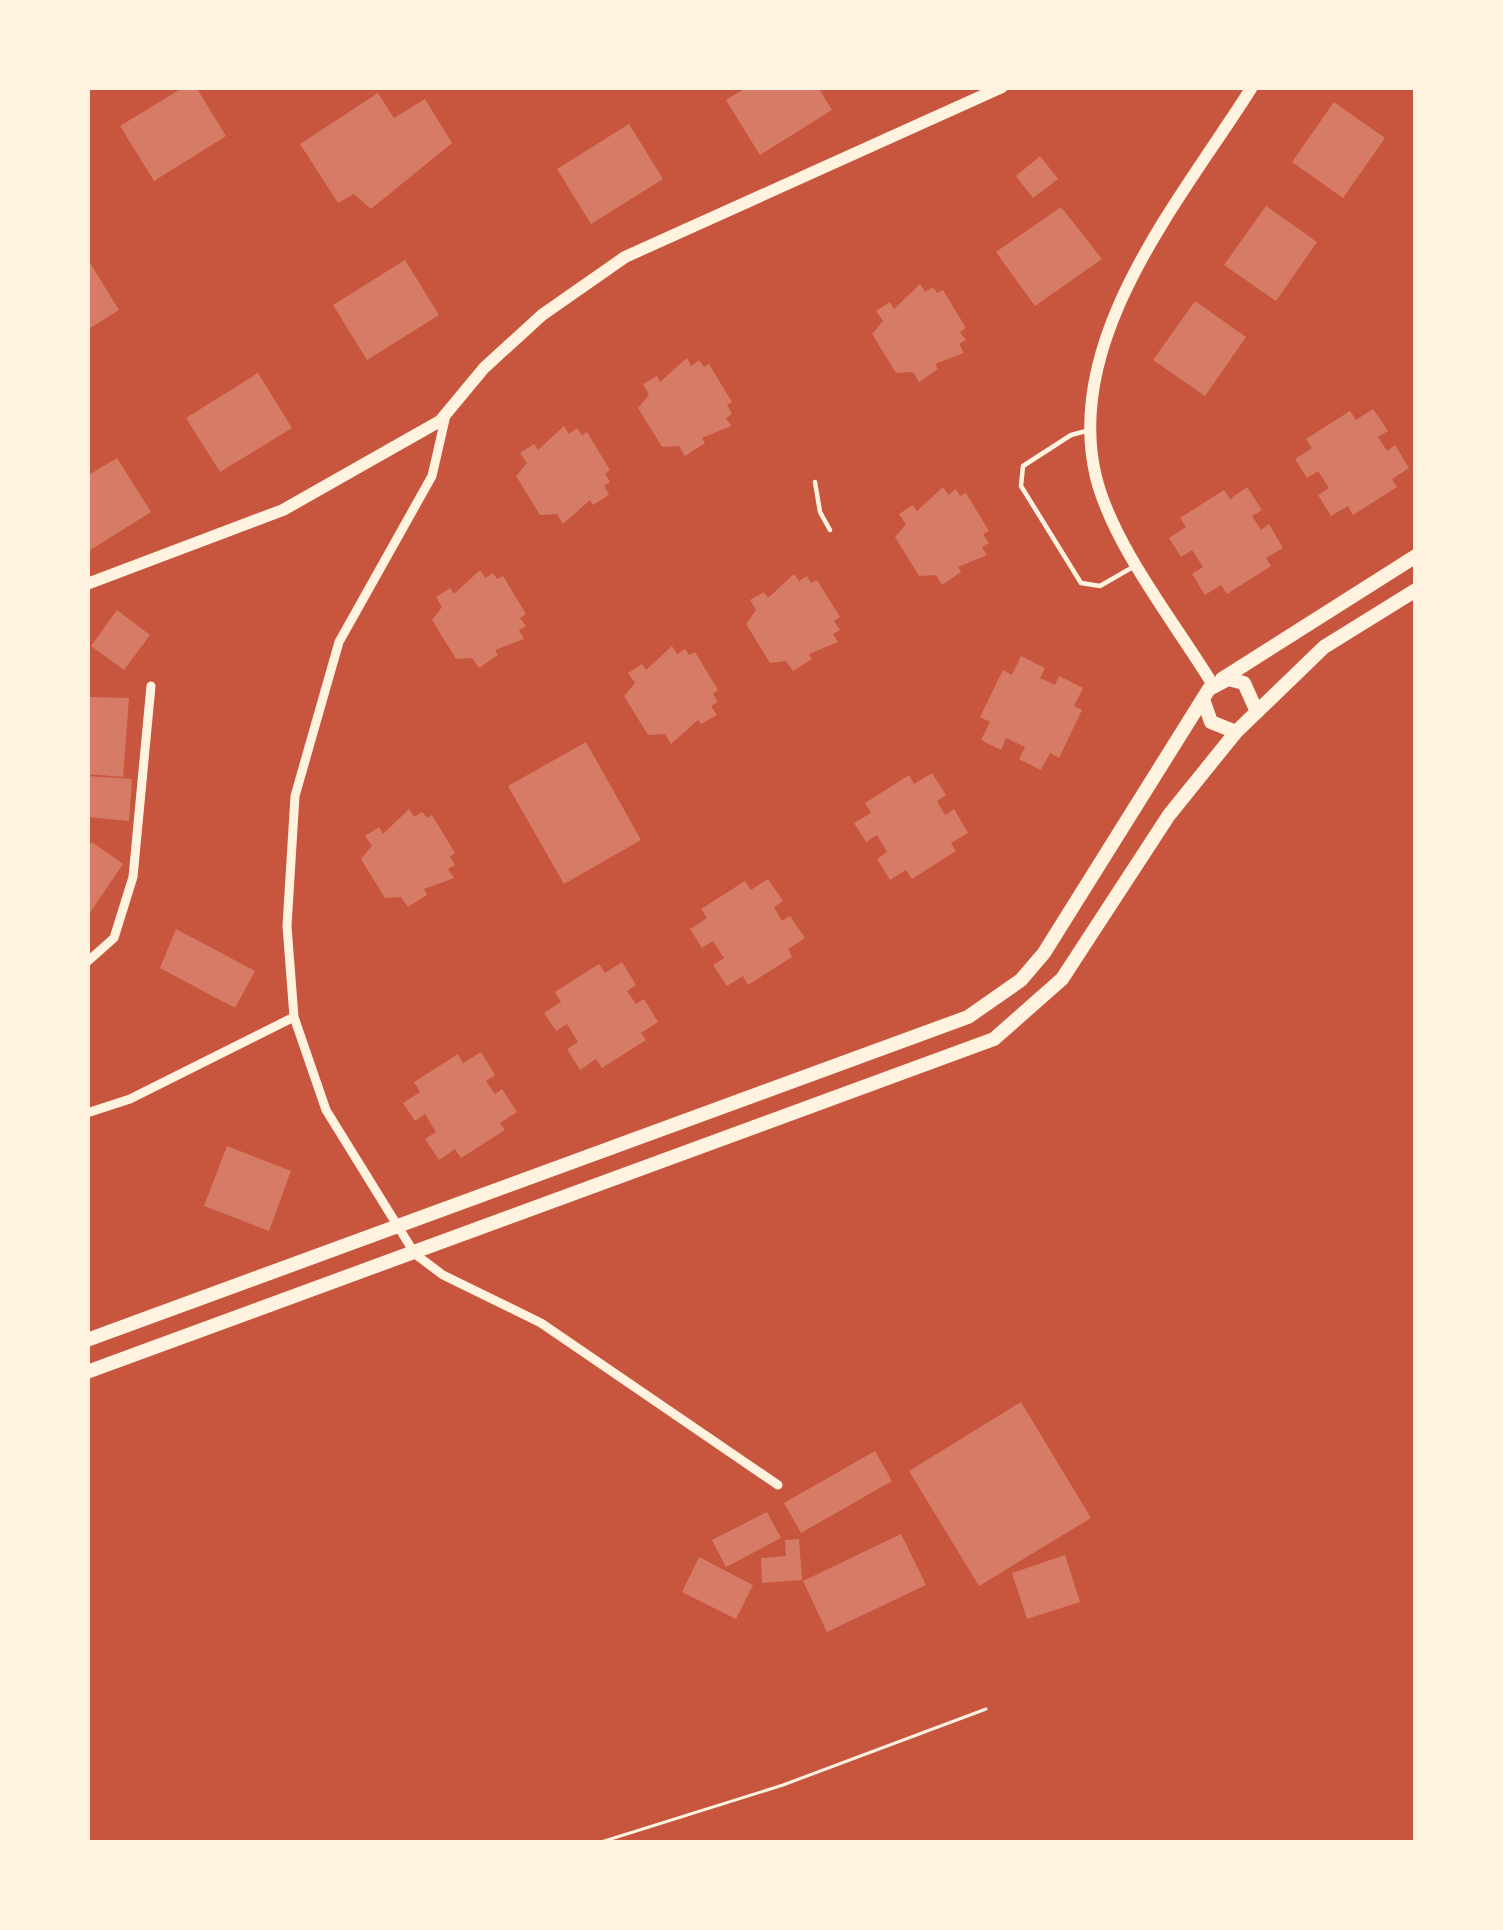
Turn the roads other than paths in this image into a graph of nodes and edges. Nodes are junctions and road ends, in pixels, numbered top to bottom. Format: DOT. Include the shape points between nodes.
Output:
graph roads {
  1 [pos="1002,87"];
  2 [pos="1252,87"];
  3 [pos="446,415"];
  4 [pos="1092,430"];
  5 [pos="815,482"];
  6 [pos="830,530"];
  7 [pos="1416,556"];
  8 [pos="1138,563"];
  9 [pos="87,584"];
  10 [pos="1416,590"];
  11 [pos="152,686"];
  12 [pos="1213,686"];
  13 [pos="1204,701"];
  14 [pos="1257,712"];
  15 [pos="1236,732"];
  16 [pos="87,962"];
  17 [pos="294,1017"];
  18 [pos="87,1113"];
  19 [pos="396,1227"];
  20 [pos="415,1254"];
  21 [pos="87,1340"];
  22 [pos="87,1372"];
  23 [pos="778,1485"];
  1 -- 3 [label="street" via="625,257 542,315"];
  2 -- 4 [label="street" via="1139,267 1103,353"];
  3 -- 9 [label="street" via="283,510"];
  3 -- 17 [label="street" via="432,476 339,642 295,796 287,926"];
  4 -- 8 [label="street" via="1097,479"];
  4 -- 8 [label="lane" via="1071,434 1023,466 1022,486 1081,583 1100,586"];
  5 -- 6 [label="lane"];
  7 -- 12 [label="main road"];
  8 -- 12 [label="street"];
  10 -- 14 [label="main road" via="1324,647"];
  11 -- 16 [label="street" via="134,877 114,938"];
  12 -- 13 [label="main road"];
  12 -- 14 [label="main road" via="1244,682"];
  13 -- 15 [label="main road" via="1211,722"];
  13 -- 19 [label="main road" via="1044,953 994,1000 937,1031"];
  14 -- 15 [label="main road"];
  15 -- 20 [label="main road" via="1169,814 1062,979 994,1039"];
  17 -- 18 [label="street"];
  17 -- 19 [label="street" via="326,1111"];
  19 -- 20 [label="street"];
  19 -- 21 [label="main road"];
  20 -- 22 [label="main road"];
  20 -- 23 [label="street" via="541,1323"];
}
